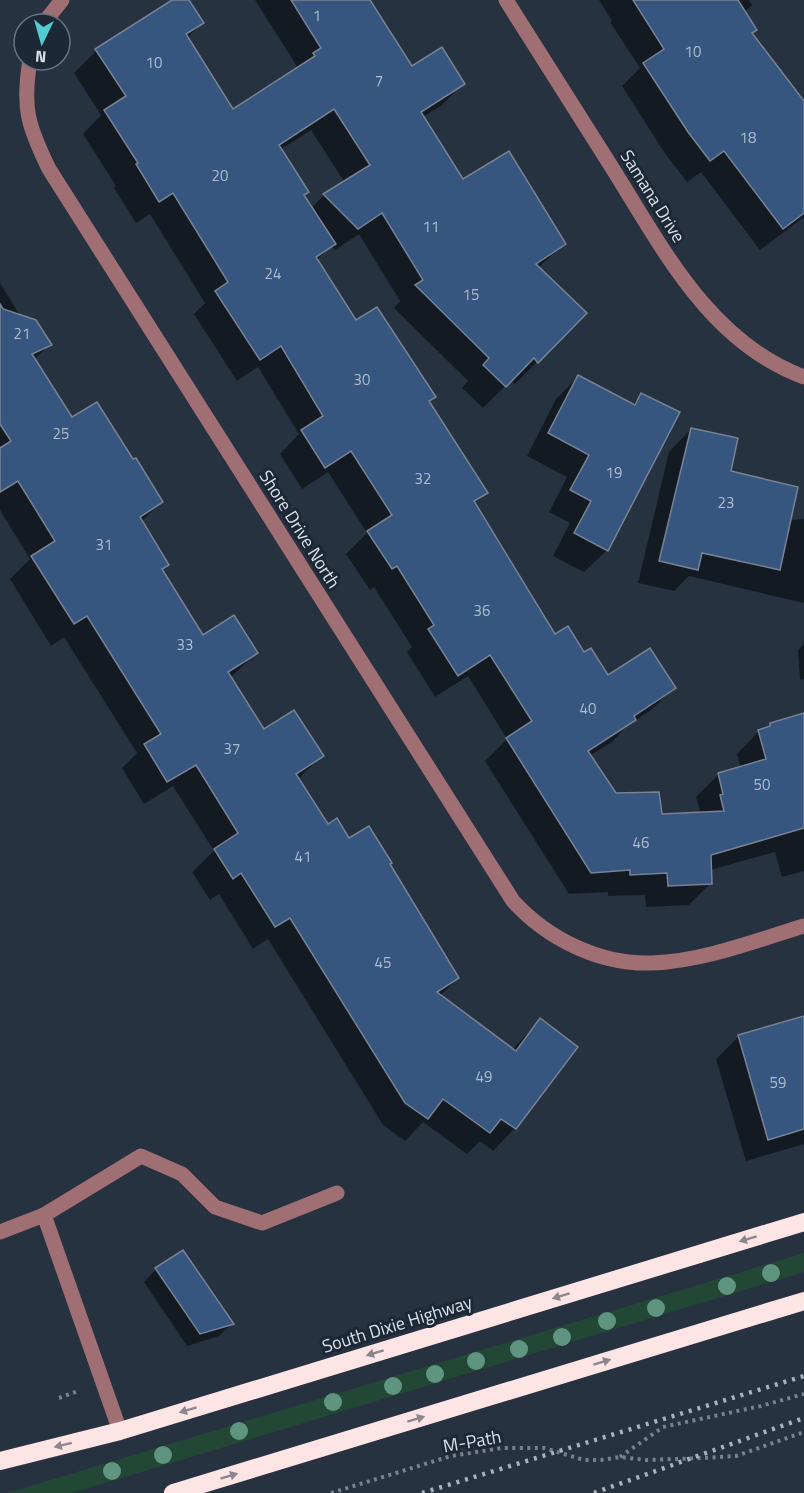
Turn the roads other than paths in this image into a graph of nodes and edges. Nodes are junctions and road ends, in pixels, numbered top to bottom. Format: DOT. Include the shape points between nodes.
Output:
graph roads {
  1 [pos="62,0"];
  2 [pos="506,0"];
  3 [pos="52,12"];
  4 [pos="28,72"];
  5 [pos="804,377"];
  6 [pos="804,926"];
  7 [pos="337,1193"];
  8 [pos="44,1215"];
  9 [pos="804,1222"];
  10 [pos="0,1232"];
  11 [pos="804,1301"];
  12 [pos="120,1431"];
  13 [pos="0,1461"];
  14 [pos="173,1493"];
  1 -- 3 [label="street"];
  2 -- 5 [label="street, Samana Drive" via="694,294 720,324 750,349 780,368"];
  4 -- 6 [label="street, Shore Drive North" via="27,114 49,169 513,901 548,932 579,948 627,962 680,960"];
  7 -- 8 [label="street" via="262,1223 215,1207 182,1174 141,1156"];
  8 -- 10 [label="street"];
  8 -- 12 [label="street"];
  9 -- 12 [label="highway, South Dixie Highway, one-way"];
  14 -- 11 [label="highway, one-way"];
  12 -- 13 [label="highway, South Dixie Highway, one-way"];
}
